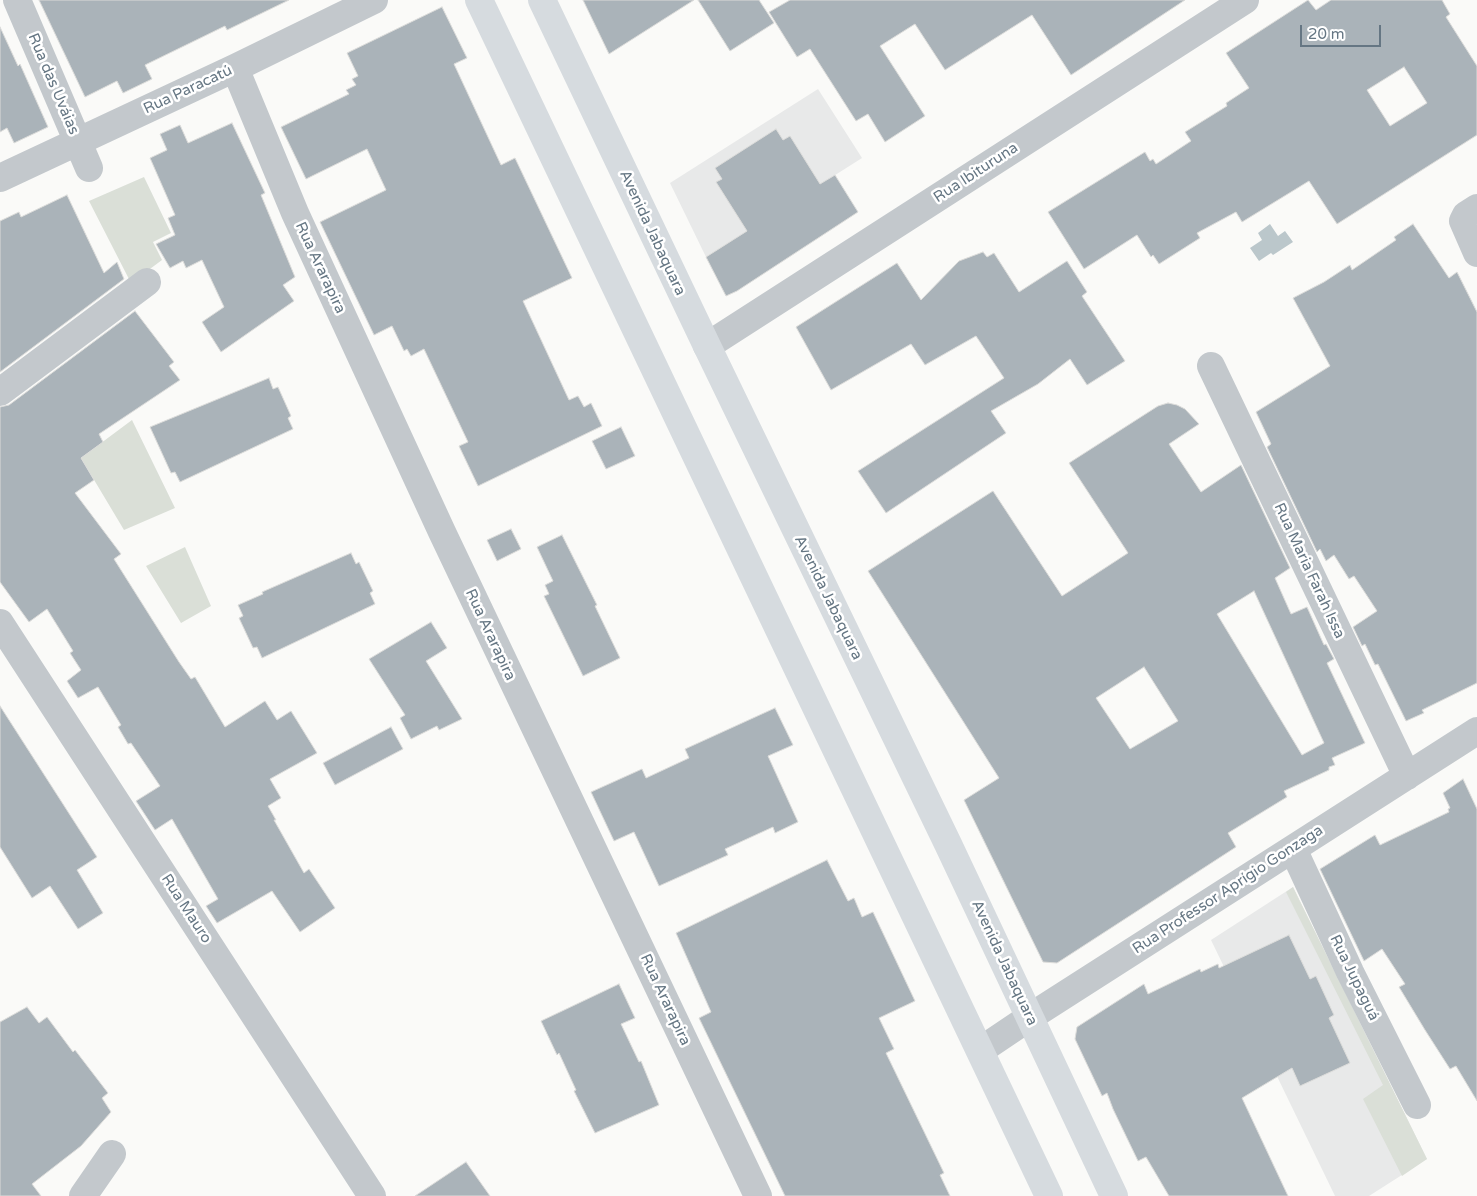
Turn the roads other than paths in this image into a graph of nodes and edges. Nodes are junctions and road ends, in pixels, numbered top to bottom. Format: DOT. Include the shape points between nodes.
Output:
graph roads {
  1 [pos="17,0"];
  2 [pos="374,0"];
  3 [pos="479,0"];
  4 [pos="542,0"];
  5 [pos="1245,0"];
  6 [pos="235,68"];
  7 [pos="78,142"];
  8 [pos="89,168"];
  9 [pos="0,178"];
  10 [pos="1471,217"];
  11 [pos="1477,253"];
  12 [pos="146,282"];
  13 [pos="707,346"];
  14 [pos="1211,366"];
  15 [pos="0,392"];
  16 [pos="0,622"];
  17 [pos="1477,731"];
  18 [pos="1407,776"];
  19 [pos="1293,849"];
  20 [pos="1030,1017"];
  21 [pos="980,1050"];
  22 [pos="1417,1105"];
  23 [pos="112,1154"];
  24 [pos="83,1196"];
  25 [pos="372,1196"];
  26 [pos="758,1196"];
  27 [pos="1049,1196"];
  28 [pos="1114,1196"];
  1 -- 7 [label="street, Rua das Uváias"];
  2 -- 6 [label="street, Rua Paracatú"];
  3 -- 21 [label="main road"];
  4 -- 13 [label="main road, Avenida Jabaquara"];
  5 -- 13 [label="street, Rua Ibituruna"];
  6 -- 7 [label="street, Rua Paracatú"];
  6 -- 26 [label="street, Rua Ararapira" via="294,213 434,515"];
  7 -- 8 [label="street, Rua das Uváias"];
  7 -- 9 [label="street, Rua Paracatú"];
  10 -- 11 [label="street"];
  12 -- 15 [label="street"];
  13 -- 20 [label="main road, Avenida Jabaquara"];
  14 -- 18 [label="street, Rua Maria Farah Issa"];
  16 -- 25 [label="street, Rua Mauro"];
  17 -- 18 [label="street, Rua Professor Aprígio Gonzaga"];
  18 -- 19 [label="street, Rua Professor Aprígio Gonzaga"];
  19 -- 20 [label="street, Rua Professor Aprígio Gonzaga"];
  19 -- 22 [label="street, Rua Jupaguá"];
  20 -- 21 [label="street, Rua Professor Aprígio Gonzaga"];
  20 -- 28 [label="main road, Avenida Jabaquara"];
  21 -- 27 [label="main road"];
  23 -- 24 [label="street"];
}
